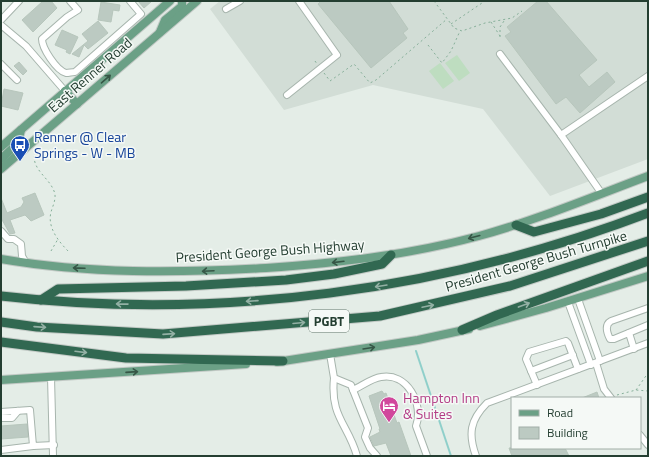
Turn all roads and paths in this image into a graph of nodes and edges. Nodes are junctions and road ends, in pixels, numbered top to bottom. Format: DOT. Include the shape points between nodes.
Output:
graph roads {
  1 [pos="19,1"];
  2 [pos="70,1"];
  3 [pos="130,1"];
  4 [pos="170,1"];
  5 [pos="182,1"];
  6 [pos="197,1"];
  7 [pos="240,1"];
  8 [pos="299,1"];
  9 [pos="434,1"];
  10 [pos="485,1"];
  11 [pos="226,9"];
  12 [pos="522,11"];
  13 [pos="1,20"];
  14 [pos="447,20"];
  15 [pos="505,20"];
  16 [pos="490,22"];
  17 [pos="451,24"];
  18 [pos="1,25"];
  19 [pos="461,31"];
  20 [pos="160,33"];
  21 [pos="428,45"];
  22 [pos="500,54"];
  23 [pos="315,61"];
  24 [pos="1,64"];
  25 [pos="320,68"];
  26 [pos="648,76"];
  27 [pos="17,80"];
  28 [pos="65,91"];
  29 [pos="287,95"];
  30 [pos="77,104"];
  31 [pos="21,130"];
  32 [pos="561,135"];
  33 [pos="1,147"];
  34 [pos="34,156"];
  35 [pos="1,159"];
  36 [pos="1,169"];
  37 [pos="648,176"];
  38 [pos="602,194"];
  39 [pos="648,196"];
  40 [pos="648,213"];
  41 [pos="516,225"];
  42 [pos="1,232"];
  43 [pos="58,239"];
  44 [pos="648,241"];
  45 [pos="51,251"];
  46 [pos="70,253"];
  47 [pos="391,255"];
  48 [pos="1,258"];
  49 [pos="648,261"];
  50 [pos="26,263"];
  51 [pos="648,276"];
  52 [pos="1,296"];
  53 [pos="578,299"];
  54 [pos="41,300"];
  55 [pos="568,302"];
  56 [pos="648,308"];
  57 [pos="1,322"];
  58 [pos="648,325"];
  59 [pos="462,330"];
  60 [pos="629,333"];
  61 [pos="1,342"];
  62 [pos="648,343"];
  63 [pos="634,348"];
  64 [pos="330,354"];
  65 [pos="573,355"];
  66 [pos="282,361"];
  67 [pos="596,363"];
  68 [pos="578,369"];
  69 [pos="531,371"];
  70 [pos="648,373"];
  71 [pos="52,377"];
  72 [pos="334,378"];
  73 [pos="1,380"];
  74 [pos="537,385"];
  75 [pos="639,389"];
  76 [pos="353,390"];
  77 [pos="648,391"];
  78 [pos="614,396"];
  79 [pos="18,411"];
  80 [pos="1,412"];
  81 [pos="1,418"];
  82 [pos="641,436"];
  83 [pos="54,445"];
  84 [pos="33,446"];
  85 [pos="648,446"];
  86 [pos="1,450"];
  87 [pos="53,456"];
  88 [pos="357,456"];
  89 [pos="377,456"];
  90 [pos="427,456"];
  91 [pos="476,456"];
  1 -- 13 [label="street"];
  2 -- 3 [label="street" via="78,10 42,39 44,50 65,72 75,72 141,14"];
  4 -- 28 [label="main road, East Renner Road"];
  5 -- 20 [label="main road" via="182,6 165,20"];
  6 -- 20 [label="main road, East Renner Road"];
  7 -- 11 [label="street"];
  8 -- 25 [label="street" via="337,55"];
  9 -- 14 [label="path"];
  10 -- 17 [label="path"];
  12 -- 15 [label="path"];
  14 -- 17 [label="path"];
  14 -- 25 [label="path" via="370,83 354,64 330,81"];
  15 -- 16 [label="path"];
  15 -- 16 [label="path" via="500,27 500,37"];
  16 -- 19 [label="path"];
  17 -- 19 [label="path"];
  18 -- 28 [label="street" via="26,46"];
  19 -- 21 [label="path" via="442,63"];
  30 -- 20 [label="main road, East Renner Road, one-way"];
  22 -- 32 [label="street"];
  23 -- 25 [label="path"];
  24 -- 27 [label="street"];
  25 -- 29 [label="street"];
  26 -- 32 [label="street"];
  28 -- 30 [label="main road"];
  28 -- 31 [label="main road, East Renner Road"];
  30 -- 36 [label="main road, East Renner Road"];
  31 -- 33 [label="main road, East Renner Road"];
  31 -- 35 [label="main road" via="18,143"];
  32 -- 38 [label="street"];
  34 -- 43 [label="path" via="37,167 55,192 50,221"];
  37 -- 38 [label="main road, President George Bush Highway"];
  38 -- 41 [label="main road, President George Bush Highway"];
  39 -- 41 [label="highway" via="592,216 534,232"];
  40 -- 54 [label="highway, President George Bush Turnpike / PGBT, one-way" via="495,262 408,281 343,291 277,299 188,304"];
  41 -- 47 [label="main road, President George Bush Highway, one-way" via="448,244"];
  42 -- 50 [label="street" via="8,239 14,239 21,244 22,256"];
  43 -- 45 [label="path"];
  43 -- 46 [label="path"];
  57 -- 44 [label="highway, President George Bush Turnpike / PGBT, one-way" via="36,327 163,334 380,316 510,286"];
  47 -- 50 [label="main road, President George Bush Highway, one-way" via="334,263 191,272"];
  47 -- 54 [label="highway" via="382,264 327,275 236,284 58,289"];
  48 -- 50 [label="main road, President George Bush Highway"];
  59 -- 49 [label="highway, one-way"];
  51 -- 53 [label="main road"];
  52 -- 54 [label="highway, President George Bush Turnpike / PGBT"];
  53 -- 55 [label="main road"];
  53 -- 67 [label="street"];
  55 -- 59 [label="main road"];
  55 -- 67 [label="street"];
  56 -- 60 [label="street" via="611,321 607,325 610,339"];
  58 -- 60 [label="street"];
  64 -- 59 [label="main road, one-way"];
  60 -- 63 [label="street"];
  61 -- 66 [label="highway, one-way" via="126,358"];
  62 -- 63 [label="street"];
  63 -- 67 [label="street"];
  64 -- 66 [label="main road"];
  64 -- 72 [label="street"];
  65 -- 68 [label="street"];
  65 -- 69 [label="street"];
  65 -- 69 [label="street" via="568,343 563,340 529,352 526,359"];
  71 -- 66 [label="main road, one-way"];
  67 -- 68 [label="street"];
  67 -- 78 [label="street" via="604,389"];
  68 -- 74 [label="street"];
  69 -- 74 [label="street"];
  70 -- 75 [label="path"];
  71 -- 73 [label="main road"];
  71 -- 83 [label="street"];
  72 -- 76 [label="street" via="351,385"];
  72 -- 88 [label="street" via="335,408"];
  74 -- 91 [label="street" via="487,403 478,412 470,428"];
  75 -- 77 [label="path"];
  75 -- 78 [label="path"];
  76 -- 89 [label="street" via="368,428 365,437"];
  76 -- 90 [label="street" via="381,376 392,376 401,380 417,401 416,426"];
  79 -- 80 [label="street"];
  79 -- 81 [label="street" via="12,418"];
  79 -- 84 [label="street" via="30,410"];
  82 -- 85 [label="street"];
  83 -- 84 [label="street"];
  83 -- 87 [label="street"];
  84 -- 86 [label="street"];
}
